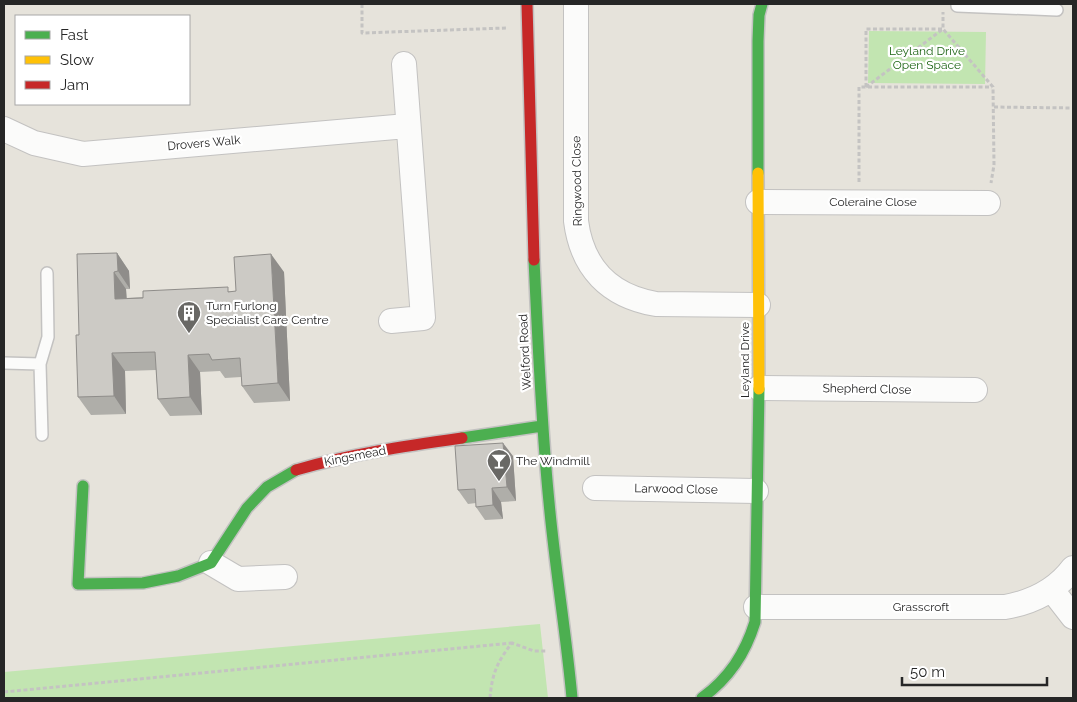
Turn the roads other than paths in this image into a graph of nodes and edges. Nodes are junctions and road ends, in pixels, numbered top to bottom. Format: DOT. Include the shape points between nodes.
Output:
graph roads {
  1 [pos="527,4"];
  2 [pos="576,4"];
  3 [pos="762,4"];
  4 [pos="957,4"];
  5 [pos="1057,10"];
  6 [pos="404,64"];
  7 [pos="407,126"];
  8 [pos="4,129"];
  9 [pos="758,202"];
  10 [pos="988,203"];
  11 [pos="47,273"];
  12 [pos="758,305"];
  13 [pos="391,321"];
  14 [pos="4,363"];
  15 [pos="40,364"];
  16 [pos="758,388"];
  17 [pos="975,390"];
  18 [pos="542,426"];
  19 [pos="42,435"];
  20 [pos="83,486"];
  21 [pos="595,488"];
  22 [pos="756,491"];
  23 [pos="211,563"];
  24 [pos="1073,568"];
  25 [pos="285,577"];
  26 [pos="1052,590"];
  27 [pos="756,607"];
  28 [pos="1073,617"];
  29 [pos="714,695"];
  30 [pos="572,698"];
  1 -- 18 [label="street, Welford Road"];
  2 -- 12 [label="street, Ringwood Close" via="576,220 587,259 614,289 640,301"];
  3 -- 9 [label="street, Leyland Drive" via="758,41"];
  4 -- 5 [label="lane"];
  6 -- 7 [label="street"];
  7 -- 8 [label="street, Drovers Walk" via="83,154 34,142"];
  7 -- 13 [label="street" via="423,318"];
  9 -- 10 [label="street, Coleraine Close"];
  9 -- 12 [label="street, Leyland Drive"];
  11 -- 15 [label="lane" via="48,336"];
  12 -- 16 [label="street, Leyland Drive"];
  14 -- 15 [label="lane"];
  15 -- 19 [label="lane"];
  16 -- 17 [label="street, Shepherd Close"];
  16 -- 22 [label="street, Leyland Drive"];
  18 -- 23 [label="street, Kingsmead" via="374,451 294,470 267,487 247,508"];
  18 -- 30 [label="street, Welford Road"];
  20 -- 23 [label="street" via="78,584 143,583 178,576"];
  21 -- 22 [label="street, Larwood Close"];
  22 -- 27 [label="street, Leyland Drive"];
  23 -- 25 [label="street" via="238,579"];
  24 -- 26 [label="street, Grasscroft"];
  26 -- 27 [label="street, Grasscroft" via="1024,604 1005,607"];
  26 -- 28 [label="street"];
  27 -- 29 [label="street, Leyland Drive" via="755,622 746,649"];
}
